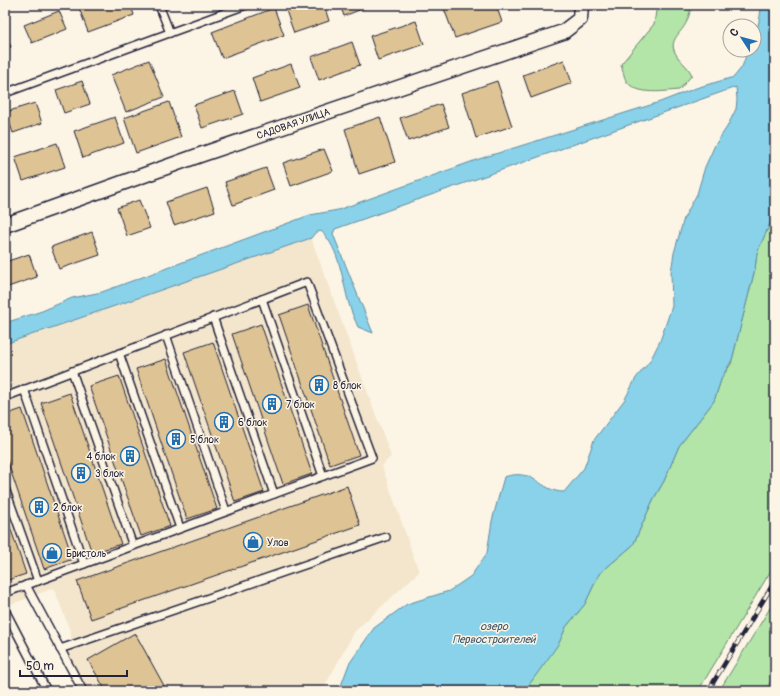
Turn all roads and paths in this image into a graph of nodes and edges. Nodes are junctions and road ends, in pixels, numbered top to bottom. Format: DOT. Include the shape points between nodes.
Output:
graph roads {
  1 [pos="159,5"];
  2 [pos="246,5"];
  3 [pos="581,12"];
  4 [pos="170,33"];
  5 [pos="5,93"];
  6 [pos="5,225"];
  7 [pos="262,299"];
  8 [pos="213,317"];
  9 [pos="166,336"];
  10 [pos="119,353"];
  11 [pos="72,371"];
  12 [pos="24,389"];
  13 [pos="5,397"];
  14 [pos="323,476"];
  15 [pos="5,488"];
  16 [pos="274,494"];
  17 [pos="226,511"];
  18 [pos="180,528"];
  19 [pos="386,537"];
  20 [pos="133,546"];
  21 [pos="84,564"];
  22 [pos="38,581"];
  23 [pos="26,585"];
  24 [pos="5,593"];
  25 [pos="5,610"];
  26 [pos="60,649"];
  27 [pos="5,686"];
  28 [pos="8,691"];
  29 [pos="47,691"];
  30 [pos="83,691"];
  1 -- 4 [label="lane"];
  2 -- 4 [label="lane"];
  3 -- 6 [label="street, САДОВАЯ УЛИЦА" via="563,32 200,155"];
  4 -- 5 [label="lane"];
  7 -- 8 [label="lane"];
  7 -- 14 [label="lane"];
  7 -- 14 [label="lane" via="307,282 372,458"];
  8 -- 9 [label="lane"];
  8 -- 16 [label="lane"];
  9 -- 10 [label="lane"];
  9 -- 17 [label="lane"];
  10 -- 11 [label="lane"];
  10 -- 18 [label="lane"];
  11 -- 12 [label="lane"];
  11 -- 20 [label="lane"];
  12 -- 13 [label="lane"];
  12 -- 21 [label="lane"];
  14 -- 16 [label="lane"];
  15 -- 22 [label="lane"];
  16 -- 17 [label="lane"];
  17 -- 18 [label="lane"];
  18 -- 20 [label="lane"];
  19 -- 26 [label="lane"];
  20 -- 21 [label="lane"];
  21 -- 22 [label="lane"];
  22 -- 23 [label="lane"];
  23 -- 24 [label="lane"];
  23 -- 26 [label="lane"];
  25 -- 29 [label="lane"];
  26 -- 30 [label="lane"];
  27 -- 28 [label="lane"];
}
